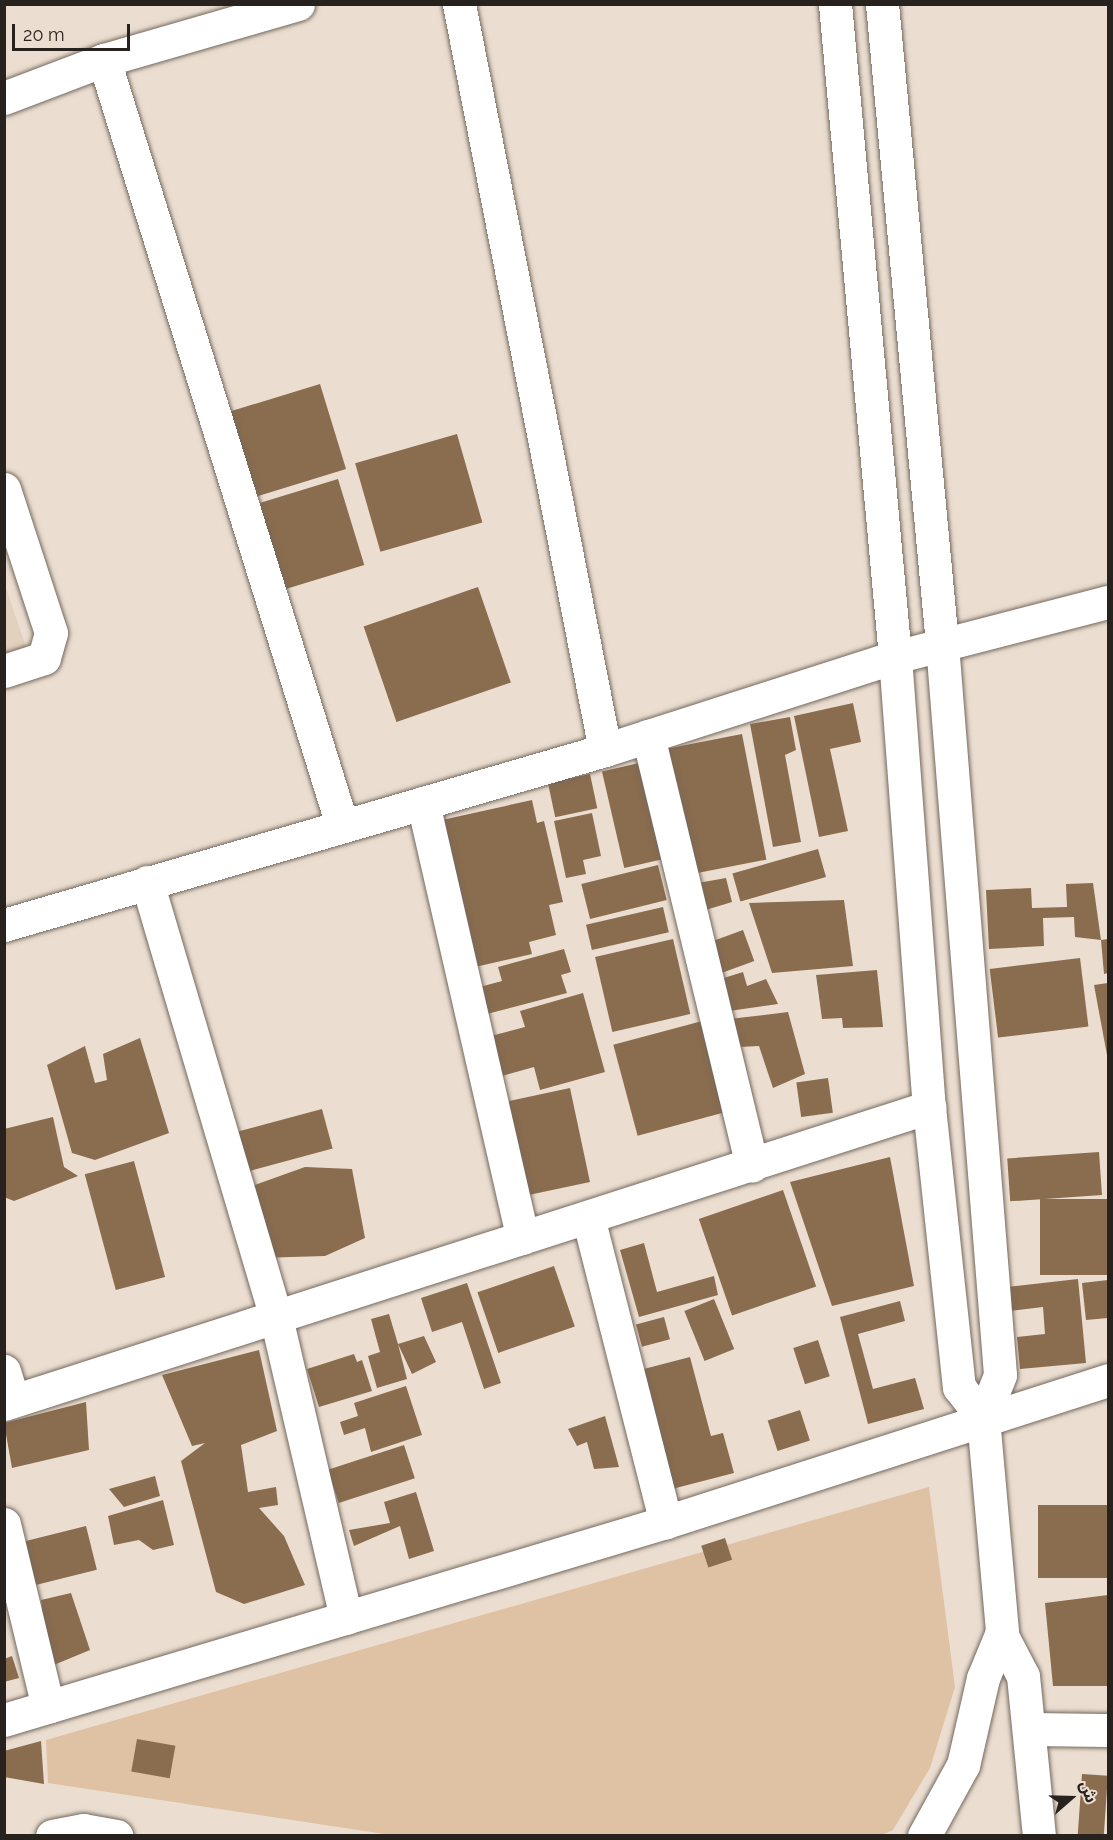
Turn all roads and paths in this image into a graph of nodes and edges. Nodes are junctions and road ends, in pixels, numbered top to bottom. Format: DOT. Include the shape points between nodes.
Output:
graph roads {
  1 [pos="298,4"];
  2 [pos="459,4"];
  3 [pos="835,4"];
  4 [pos="882,4"];
  5 [pos="104,60"];
  6 [pos="4,98"];
  7 [pos="4,489"];
  8 [pos="1108,602"];
  9 [pos="942,644"];
  10 [pos="895,657"];
  11 [pos="4,671"];
  12 [pos="648,736"];
  13 [pos="605,750"];
  14 [pos="423,803"];
  15 [pos="342,825"];
  16 [pos="147,882"];
  17 [pos="4,925"];
  18 [pos="929,1107"];
  19 [pos="752,1166"];
  20 [pos="589,1221"];
  21 [pos="523,1238"];
  22 [pos="276,1317"];
  23 [pos="1108,1380"];
  24 [pos="7,1392"];
  25 [pos="983,1418"];
  26 [pos="666,1522"];
  27 [pos="4,1524"];
  28 [pos="346,1618"];
  29 [pos="1002,1634"];
  30 [pos="48,1707"];
  31 [pos="4,1720"];
  32 [pos="1029,1730"];
  33 [pos="1108,1730"];
  34 [pos="52,1836"];
  35 [pos="116,1836"];
  36 [pos="924,1836"];
  37 [pos="1039,1836"];
  1 -- 5 [label="street"];
  2 -- 13 [label="street"];
  3 -- 10 [label="street"];
  4 -- 9 [label="street"];
  5 -- 6 [label="street"];
  5 -- 15 [label="street"];
  7 -- 11 [label="street" via="51,633 44,658"];
  8 -- 9 [label="street"];
  9 -- 10 [label="street"];
  9 -- 25 [label="street" via="1000,1376"];
  10 -- 12 [label="street"];
  10 -- 18 [label="street"];
  12 -- 13 [label="street"];
  12 -- 19 [label="street"];
  13 -- 14 [label="street"];
  14 -- 15 [label="street"];
  14 -- 21 [label="street"];
  15 -- 16 [label="street"];
  16 -- 17 [label="street"];
  16 -- 22 [label="street"];
  18 -- 19 [label="street"];
  18 -- 25 [label="street" via="959,1387"];
  19 -- 20 [label="street"];
  20 -- 21 [label="street"];
  20 -- 26 [label="street"];
  21 -- 22 [label="street"];
  22 -- 24 [label="street"];
  22 -- 28 [label="street"];
  23 -- 25 [label="street"];
  25 -- 26 [label="street"];
  25 -- 29 [label="street"];
  26 -- 28 [label="street"];
  27 -- 30 [label="street"];
  28 -- 30 [label="street"];
  29 -- 32 [label="street" via="1023,1676"];
  29 -- 36 [label="street" via="983,1678 963,1765"];
  30 -- 31 [label="street"];
  32 -- 33 [label="street"];
  32 -- 37 [label="street"];
  34 -- 35 [label="street" via="83,1830"];
}
